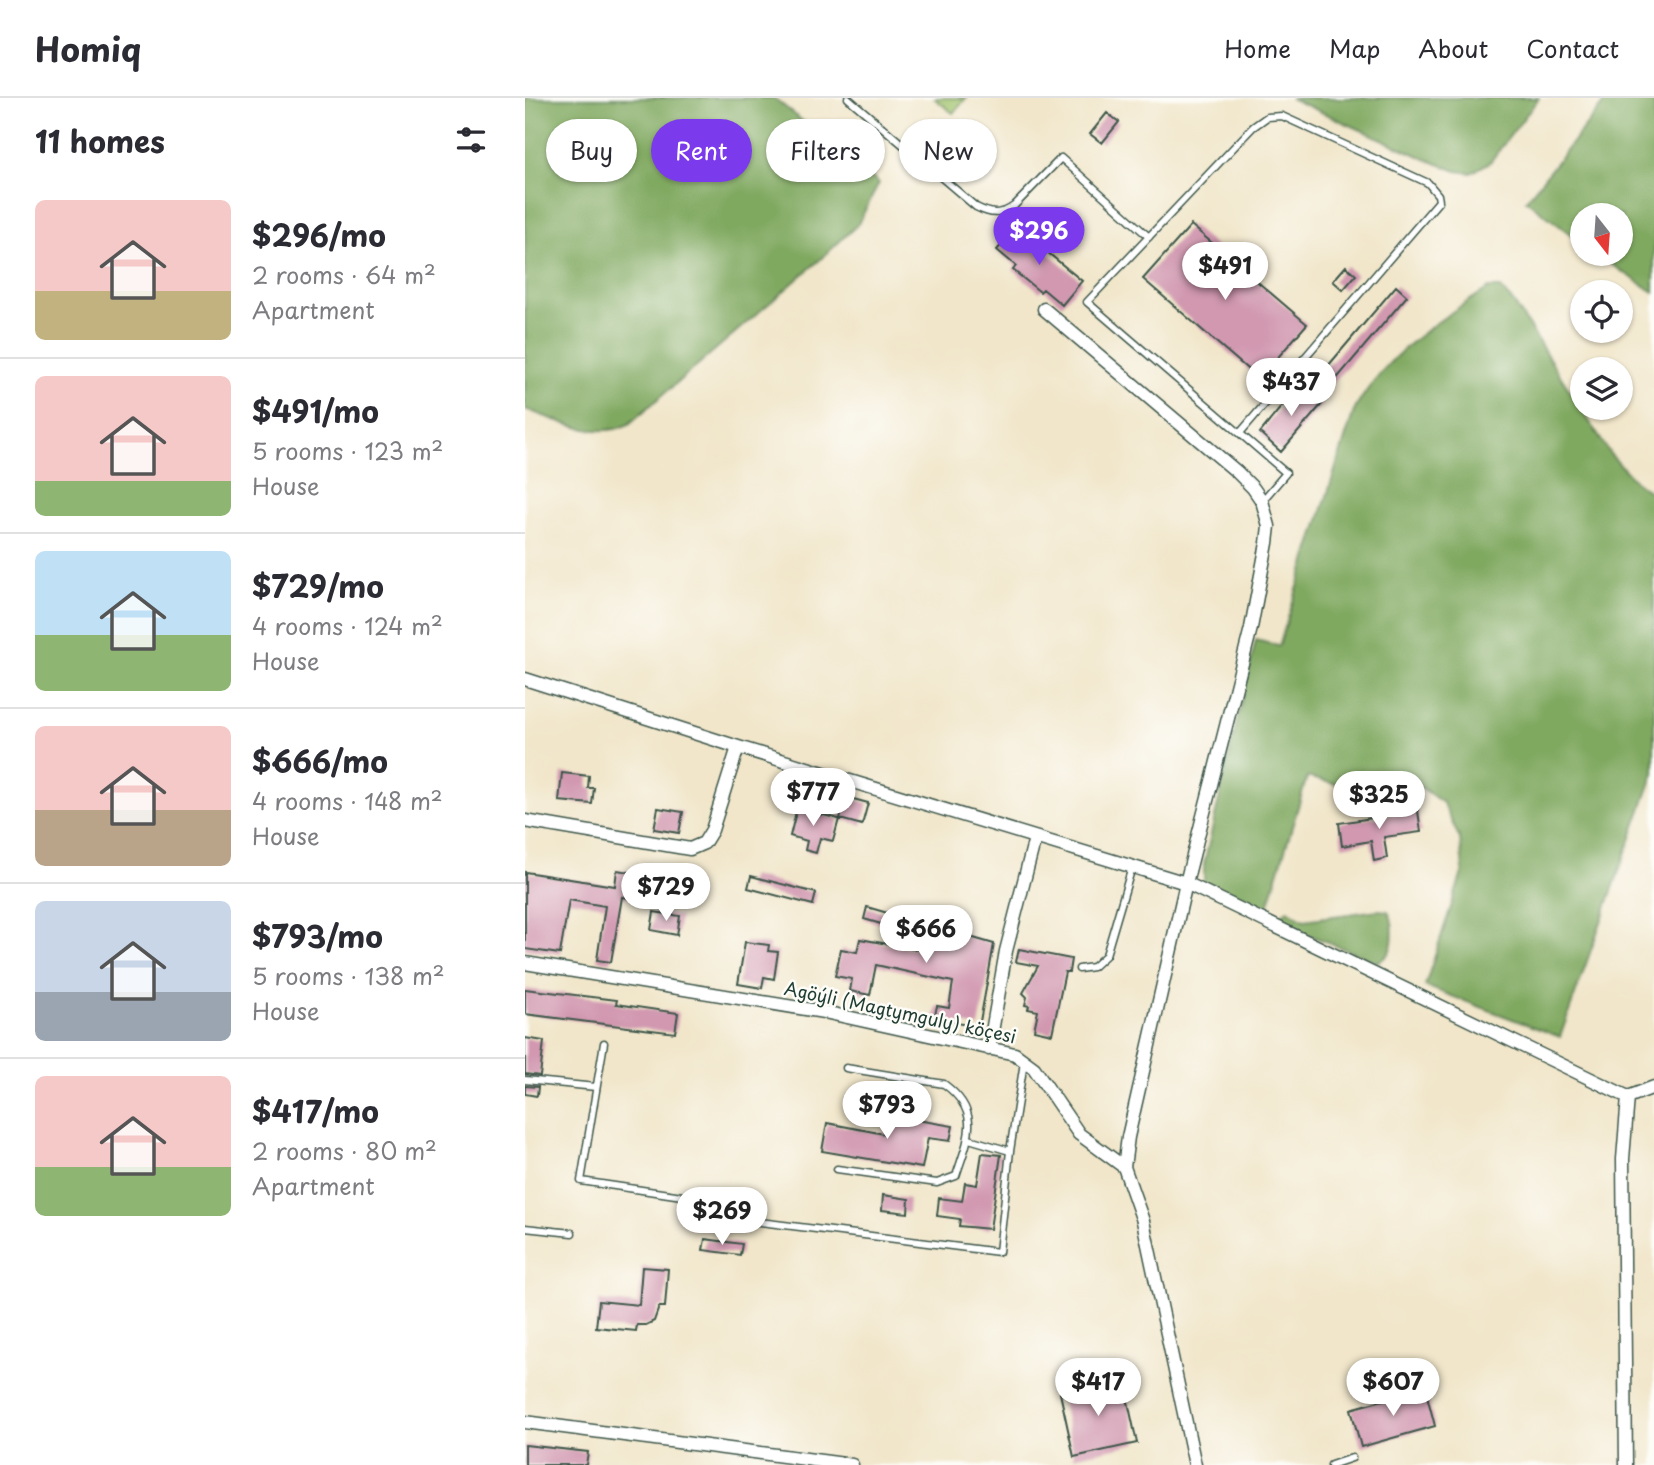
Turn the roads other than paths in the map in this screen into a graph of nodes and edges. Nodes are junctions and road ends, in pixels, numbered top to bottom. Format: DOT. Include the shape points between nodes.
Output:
graph roads {
  1 [pos="848,98"];
  2 [pos="1149,237"];
  3 [pos="1044,309"];
  4 [pos="1240,433"];
  5 [pos="1262,501"];
  6 [pos="525,679"];
  7 [pos="738,747"];
  8 [pos="525,821"];
  9 [pos="1035,838"];
  10 [pos="1132,867"];
  11 [pos="1186,883"];
  12 [pos="525,963"];
  13 [pos="1079,969"];
  14 [pos="604,1043"];
  15 [pos="989,1049"];
  16 [pos="1025,1060"];
  17 [pos="846,1068"];
  18 [pos="525,1080"];
  19 [pos="596,1087"];
  20 [pos="1654,1087"];
  21 [pos="1628,1097"];
  22 [pos="969,1139"];
  23 [pos="1010,1150"];
  24 [pos="1124,1167"];
  25 [pos="837,1169"];
  26 [pos="525,1228"];
  27 [pos="572,1233"];
  28 [pos="525,1422"];
  29 [pos="1352,1458"];
  30 [pos="852,1465"];
  31 [pos="1195,1465"];
  32 [pos="1331,1465"];
  33 [pos="1626,1465"];
  1 -- 2 [label="lane" via="986,212 1006,212 1061,158"];
  2 -- 4 [label="lane" via="1087,302"];
  2 -- 4 [label="lane" via="1267,117 1282,116 1428,183 1438,195 1436,207"];
  3 -- 5 [label="street" via="1237,472"];
  4 -- 5 [label="lane" via="1286,472"];
  5 -- 11 [label="street" via="1269,526 1253,616"];
  6 -- 7 [label="street"];
  7 -- 8 [label="street" via="712,830 704,843 690,849"];
  7 -- 9 [label="street"];
  9 -- 10 [label="street"];
  9 -- 15 [label="street" via="1006,951"];
  10 -- 11 [label="street"];
  10 -- 13 [label="lane" via="1106,955 1093,967"];
  11 -- 21 [label="street"];
  11 -- 24 [label="street"];
  12 -- 15 [label="street, Agöýli (Magtymguly) köçesi" via="824,1012"];
  14 -- 19 [label="lane"];
  15 -- 16 [label="street, Agöýli (Magtymguly) köçesi"];
  16 -- 23 [label="lane"];
  16 -- 24 [label="street, Agöýli (Magtymguly) köçesi" via="1079,1133"];
  17 -- 22 [label="lane" via="944,1084 956,1093 969,1116"];
  18 -- 19 [label="lane"];
  19 -- 23 [label="lane" via="581,1181 689,1196 703,1202 713,1216 999,1252"];
  20 -- 21 [label="street"];
  21 -- 33 [label="street" via="1623,1160"];
  22 -- 23 [label="lane"];
  22 -- 25 [label="lane" via="956,1176 946,1181"];
  24 -- 31 [label="street" via="1143,1221"];
  26 -- 27 [label="lane"];
  28 -- 30 [label="street"];
  29 -- 32 [label="lane"];
}
